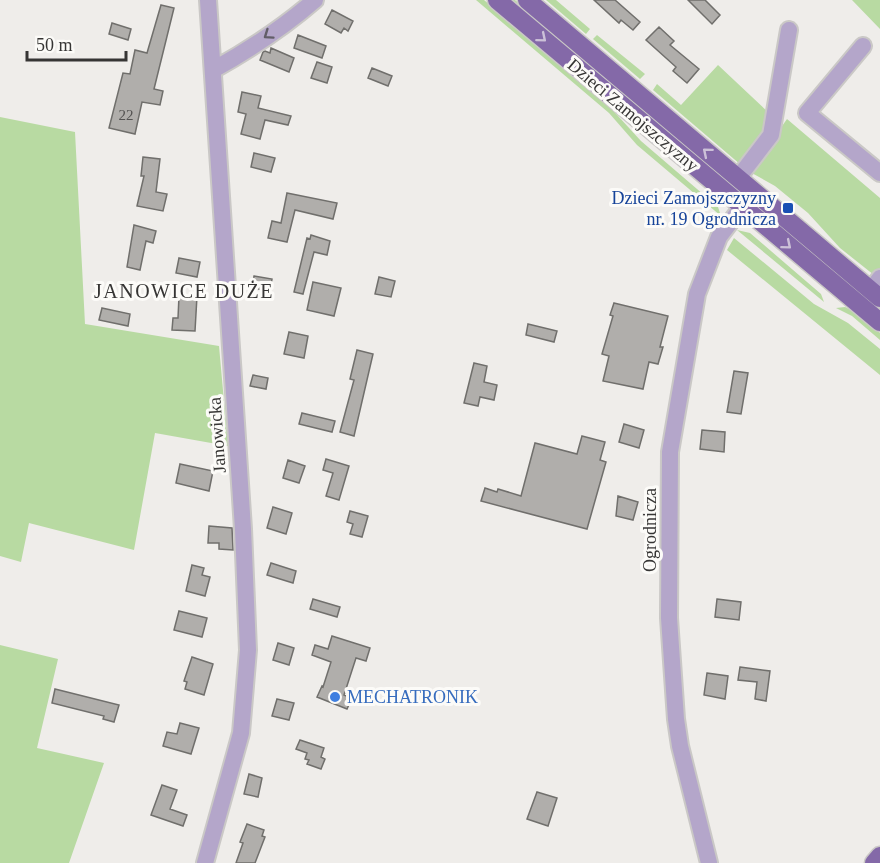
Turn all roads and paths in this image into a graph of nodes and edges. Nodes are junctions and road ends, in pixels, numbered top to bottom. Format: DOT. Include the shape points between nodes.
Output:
graph roads {
  1 [pos="208,0"];
  2 [pos="315,0"];
  3 [pos="497,0"];
  4 [pos="527,0"];
  5 [pos="789,30"];
  6 [pos="863,46"];
  7 [pos="213,70"];
  8 [pos="880,173"];
  9 [pos="738,178"];
  10 [pos="742,207"];
  11 [pos="877,289"];
  12 [pos="880,322"];
  13 [pos="880,856"];
  14 [pos="205,863"];
  15 [pos="709,863"];
  16 [pos="874,863"];
  1 -- 7 [label="street, Janowicka"];
  2 -- 7 [label="street, one-way"];
  3 -- 10 [label="main road, Dzieci Zamojszczyzny, one-way"];
  9 -- 4 [label="main road, Dzieci Zamojszczyzny, one-way"];
  5 -- 9 [label="street" via="771,135"];
  6 -- 8 [label="street" via="807,112"];
  7 -- 14 [label="street, Janowicka" via="248,650 241,733"];
  9 -- 11 [label="main road, Dzieci Zamojszczyzny"];
  10 -- 12 [label="main road, Dzieci Zamojszczyzny, one-way"];
  10 -- 15 [label="street, Ogrodnicza" via="718,237 697,294 670,452 669,618 676,719"];
  13 -- 16 [label="main road"];
}
